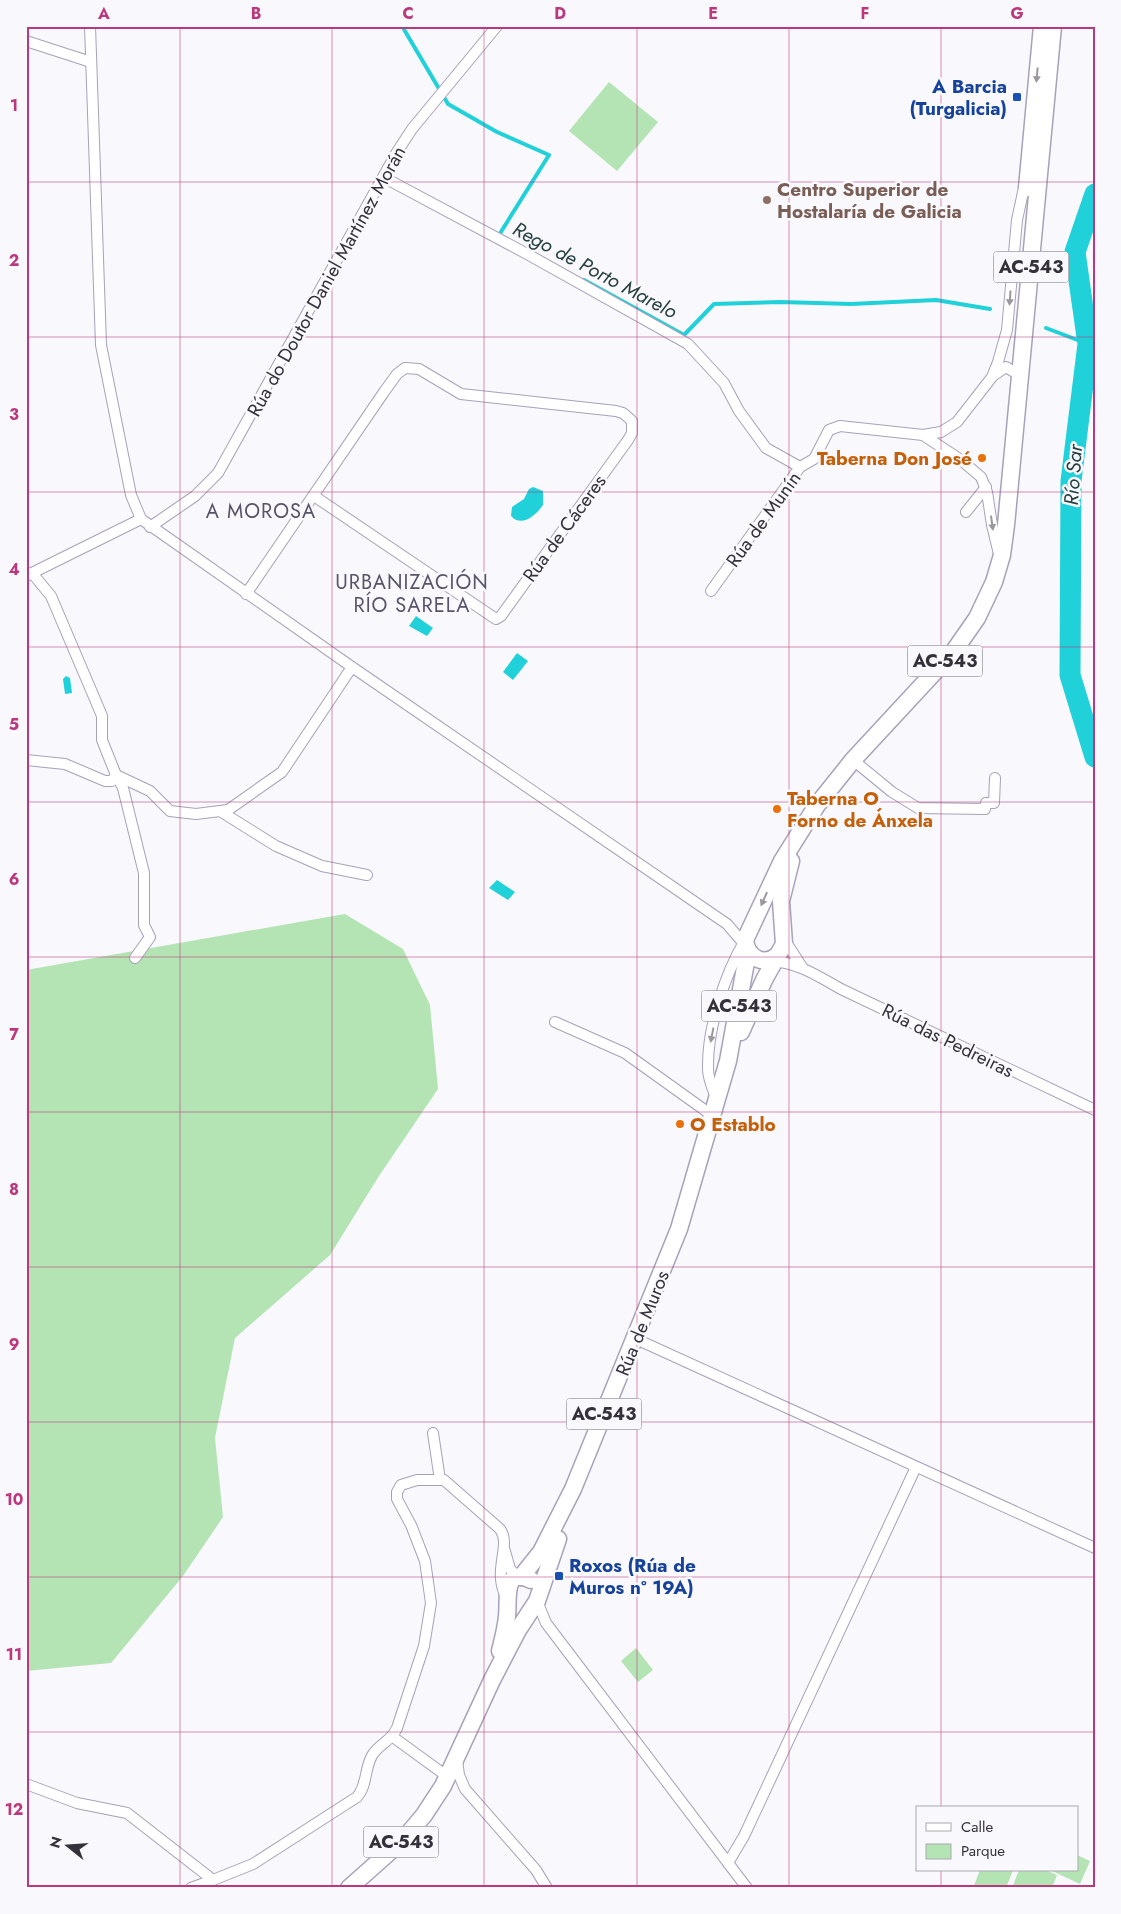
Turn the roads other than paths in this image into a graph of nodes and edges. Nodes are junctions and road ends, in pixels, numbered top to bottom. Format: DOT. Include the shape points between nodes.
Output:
graph roads {
  1 [pos="90,26"];
  2 [pos="497,26"];
  3 [pos="1042,26"];
  4 [pos="1053,26"];
  5 [pos="26,41"];
  6 [pos="90,62"];
  7 [pos="1029,164"];
  8 [pos="383,178"];
  9 [pos="1016,373"];
  10 [pos="992,377"];
  11 [pos="1016,416"];
  12 [pos="922,436"];
  13 [pos="800,467"];
  14 [pos="986,487"];
  15 [pos="314,496"];
  16 [pos="966,512"];
  17 [pos="141,519"];
  18 [pos="150,527"];
  19 [pos="1001,559"];
  20 [pos="29,574"];
  21 [pos="711,591"];
  22 [pos="246,594"];
  23 [pos="352,668"];
  24 [pos="26,760"];
  25 [pos="853,760"];
  26 [pos="116,775"];
  27 [pos="995,778"];
  28 [pos="220,811"];
  29 [pos="806,822"];
  30 [pos="367,875"];
  31 [pos="727,924"];
  32 [pos="749,933"];
  33 [pos="783,936"];
  34 [pos="135,958"];
  35 [pos="774,961"];
  36 [pos="802,968"];
  37 [pos="555,1022"];
  38 [pos="728,1061"];
  39 [pos="715,1109"];
  40 [pos="1095,1110"];
  41 [pos="636,1339"];
  42 [pos="433,1433"];
  43 [pos="916,1467"];
  44 [pos="440,1480"];
  45 [pos="573,1489"];
  46 [pos="1095,1548"];
  47 [pos="504,1549"];
  48 [pos="520,1578"];
  49 [pos="524,1603"];
  50 [pos="546,1623"];
  51 [pos="492,1680"];
  52 [pos="393,1737"];
  53 [pos="457,1760"];
  54 [pos="446,1782"];
  55 [pos="26,1784"];
  56 [pos="465,1789"];
  57 [pos="728,1862"];
  58 [pos="212,1880"];
  59 [pos="191,1888"];
  60 [pos="349,1888"];
  61 [pos="547,1888"];
  62 [pos="748,1888"];
  1 -- 6 [label="street"];
  2 -- 8 [label="street, Rúa do Doutor Daniel Martínez Morán" via="412,129"];
  3 -- 7 [label="main road, AC-543, one-way"];
  4 -- 11 [label="main road, AC-543"];
  5 -- 6 [label="street"];
  6 -- 17 [label="street" via="101,345 131,495"];
  7 -- 9 [label="main road, AC-543"];
  7 -- 10 [label="street, Rúa de Munín, one-way" via="1017,220 1006,338"];
  8 -- 13 [label="street" via="688,344 724,384 766,448"];
  8 -- 18 [label="street, Rúa do Doutor Daniel Martínez Morán" via="218,473 195,496"];
  9 -- 10 [label="street" via="1006,368"];
  9 -- 11 [label="main road, AC-543"];
  10 -- 12 [label="street, Rúa de Munín" via="952,426"];
  11 -- 19 [label="main road, AC-543"];
  12 -- 13 [label="street, Rúa de Munín" via="840,426 827,433 814,459"];
  12 -- 14 [label="street, Rúa de Munín" via="978,473"];
  13 -- 21 [label="street, Rúa de Munín"];
  14 -- 16 [label="street"];
  14 -- 19 [label="street, one-way"];
  15 -- 15 [label="street, Rúa de Cáceres" via="397,374 411,367 461,394 616,411 629,416 634,426 628,440 496,619"];
  15 -- 22 [label="street"];
  17 -- 18 [label="street"];
  17 -- 20 [label="street"];
  18 -- 22 [label="street"];
  19 -- 25 [label="main road, AC-543" via="985,604 964,637"];
  20 -- 26 [label="street" via="51,596 102,716 102,740"];
  22 -- 23 [label="street"];
  23 -- 28 [label="street" via="282,772 228,810"];
  23 -- 31 [label="street"];
  24 -- 26 [label="street" via="65,764 104,781 112,781"];
  25 -- 27 [label="street" via="899,797 921,809 985,810 986,803 994,803"];
  25 -- 29 [label="main road, AC-543"];
  26 -- 28 [label="street" via="150,792 170,811 196,814"];
  26 -- 34 [label="street" via="123,788 144,873 144,926 150,937"];
  28 -- 30 [label="street" via="276,846 322,866"];
  29 -- 32 [label="main road, AC-543, one-way" via="782,861"];
  29 -- 33 [label="main road, AC-543" via="783,889"];
  31 -- 32 [label="street"];
  31 -- 32 [label="street"];
  32 -- 33 [label="main road" via="764,922 773,924"];
  32 -- 35 [label="main road" via="755,958"];
  32 -- 38 [label="main road, AC-543"];
  32 -- 39 [label="street, one-way" via="724,987 712,1036 708,1068"];
  33 -- 35 [label="main road, AC-543" via="783,945"];
  33 -- 36 [label="street"];
  35 -- 36 [label="street, Rúa das Pedreiras"];
  35 -- 38 [label="main road, AC-543"];
  36 -- 40 [label="street, Rúa das Pedreiras"];
  37 -- 39 [label="street" via="625,1053"];
  38 -- 39 [label="main road, AC-543"];
  39 -- 41 [label="main road, Rúa de Muros / AC-543" via="685,1212"];
  41 -- 43 [label="street"];
  41 -- 45 [label="main road, Rúa de Muros / AC-543"];
  42 -- 44 [label="street"];
  43 -- 46 [label="street"];
  43 -- 57 [label="street" via="744,1836"];
  44 -- 47 [label="street, Rúa de Muros" via="448,1483 500,1529 504,1536"];
  44 -- 52 [label="street" via="409,1482 396,1492 425,1561 431,1603 424,1646"];
  45 -- 48 [label="main road, Rúa de Muros / AC-543" via="541,1552"];
  45 -- 49 [label="main road, Rúa de Muros / AC-543"];
  47 -- 48 [label="street, Rúa de Muros" via="510,1568"];
  47 -- 49 [label="street, Rúa de Muros" via="500,1581"];
  48 -- 49 [label="main road, Rúa de Muros / AC-543" via="509,1585"];
  48 -- 49 [label="main road, Rúa de Muros" via="529,1578 536,1583"];
  49 -- 50 [label="street"];
  49 -- 50 [label="street"];
  49 -- 51 [label="main road, Rúa de Muros / AC-543"];
  49 -- 51 [label="main road, Rúa de Muros / AC-543" via="505,1630"];
  50 -- 57 [label="street"];
  51 -- 53 [label="main road, Rúa de Muros / AC-543"];
  52 -- 54 [label="street"];
  52 -- 58 [label="street" via="372,1756 365,1784 357,1797 252,1864"];
  53 -- 54 [label="main road, Rúa de Muros / AC-543"];
  53 -- 56 [label="street"];
  54 -- 56 [label="street"];
  54 -- 60 [label="main road, Rúa de Muros / AC-543" via="402,1840"];
  55 -- 58 [label="street" via="89,1806 127,1813"];
  56 -- 61 [label="street" via="536,1870"];
  57 -- 62 [label="street"];
  58 -- 59 [label="street"];
}
